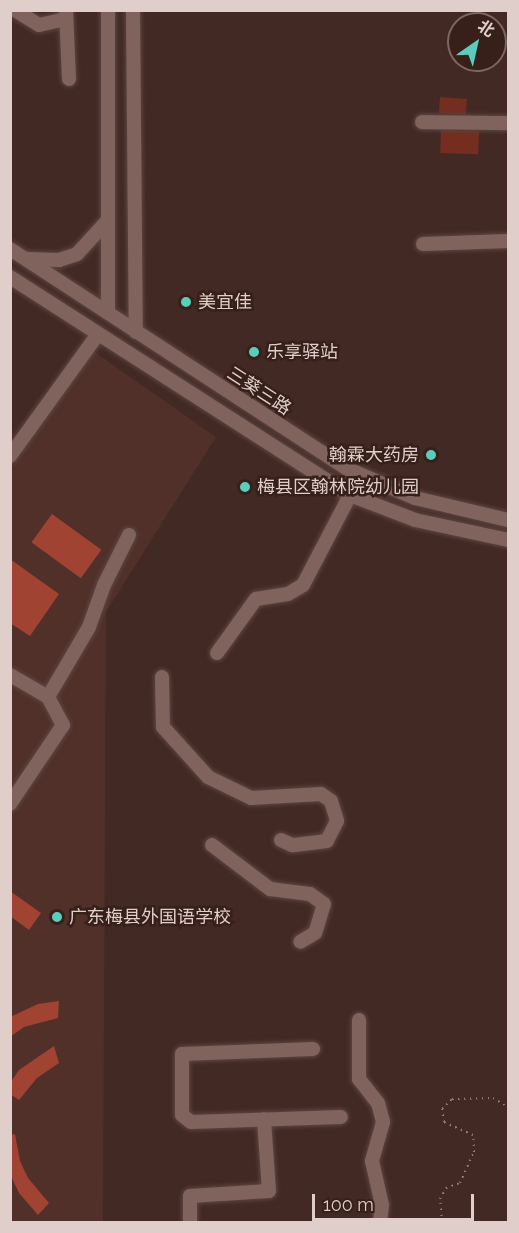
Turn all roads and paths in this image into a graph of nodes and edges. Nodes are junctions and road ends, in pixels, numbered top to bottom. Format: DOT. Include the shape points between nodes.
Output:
graph roads {
  1 [pos="15,10"];
  2 [pos="108,10"];
  3 [pos="133,10"];
  4 [pos="66,15"];
  5 [pos="69,79"];
  6 [pos="422,122"];
  7 [pos="508,123"];
  8 [pos="108,220"];
  9 [pos="508,241"];
  10 [pos="423,244"];
  11 [pos="10,249"];
  12 [pos="27,259"];
  13 [pos="10,278"];
  14 [pos="108,313"];
  15 [pos="136,332"];
  16 [pos="98,334"];
  17 [pos="10,456"];
  18 [pos="350,495"];
  19 [pos="508,520"];
  20 [pos="129,535"];
  21 [pos="508,540"];
  22 [pos="217,653"];
  23 [pos="10,675"];
  24 [pos="162,678"];
  25 [pos="48,697"];
  26 [pos="10,804"];
  27 [pos="281,840"];
  28 [pos="212,845"];
  29 [pos="300,942"];
  30 [pos="359,1020"];
  31 [pos="313,1049"];
  32 [pos="341,1117"];
  33 [pos="508,1118"];
  34 [pos="264,1119"];
  35 [pos="190,1222"];
  36 [pos="380,1222"];
  37 [pos="442,1222"];
  1 -- 4 [label="street" via="39,26"];
  2 -- 8 [label="street"];
  3 -- 15 [label="street"];
  4 -- 5 [label="street"];
  6 -- 7 [label="street"];
  8 -- 12 [label="street" via="77,254 59,260"];
  8 -- 14 [label="street"];
  9 -- 10 [label="street"];
  11 -- 12 [label="street, 三葵三路"];
  12 -- 14 [label="street, 三葵三路"];
  13 -- 16 [label="street"];
  14 -- 15 [label="street, 三葵三路"];
  15 -- 19 [label="street, 三葵三路" via="348,469 415,498"];
  16 -- 17 [label="street"];
  16 -- 18 [label="street"];
  18 -- 21 [label="street" via="415,520"];
  18 -- 22 [label="street" via="303,585 288,594 256,599"];
  20 -- 25 [label="street" via="89,627"];
  23 -- 25 [label="street"];
  24 -- 27 [label="street" via="163,727 208,777 251,798 321,794 331,801 338,821 327,840 292,844"];
  25 -- 26 [label="street" via="63,725"];
  28 -- 29 [label="street" via="270,890 310,894 324,904 315,933"];
  30 -- 36 [label="street" via="359,1079 378,1103 383,1122 372,1161 382,1205"];
  31 -- 34 [label="street" via="182,1054 182,1116 191,1122"];
  32 -- 34 [label="street"];
  33 -- 37 [label="path" via="508,1107 493,1098 452,1099 442,1108 444,1122 472,1135 474,1152 460,1183 446,1188 440,1199"];
  34 -- 35 [label="street" via="269,1191 190,1196"];
}
